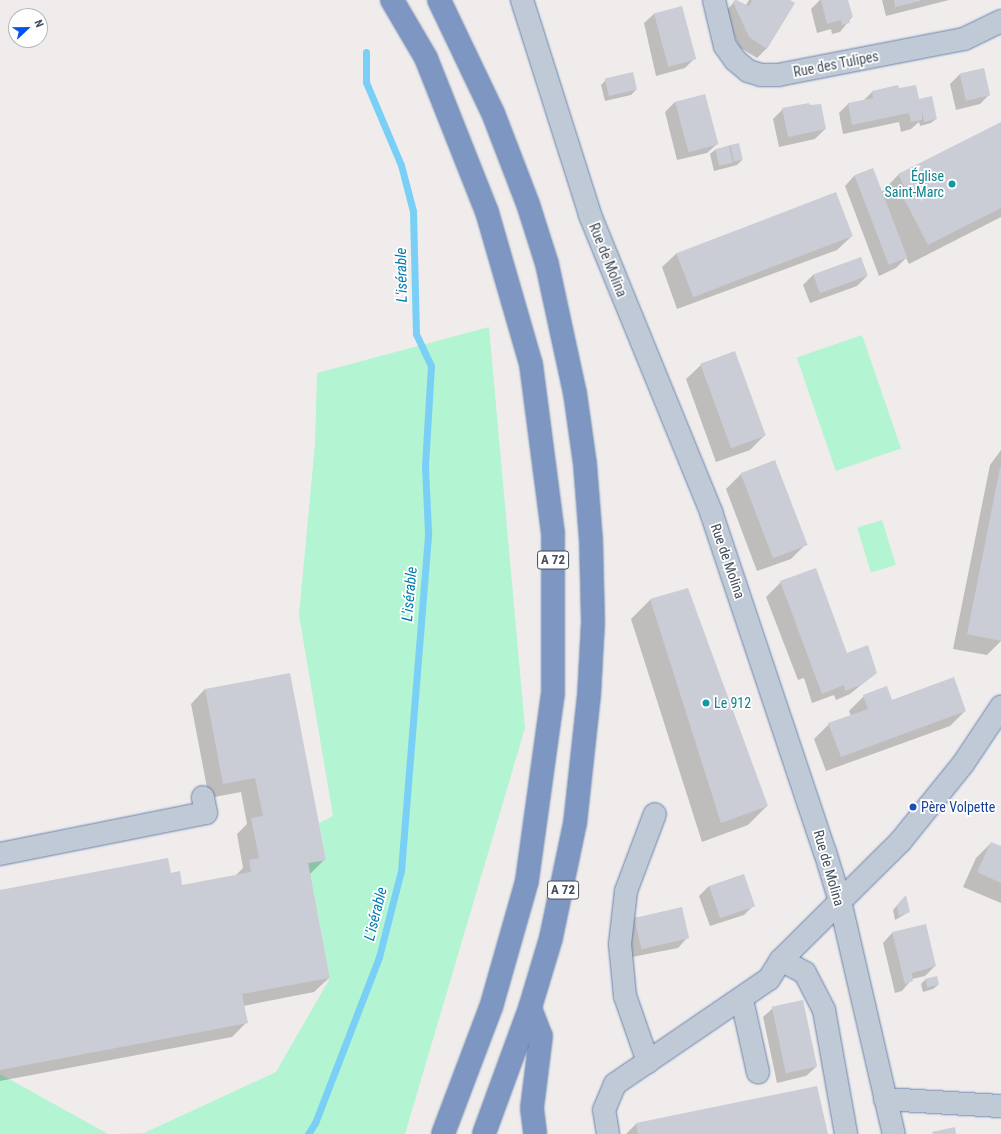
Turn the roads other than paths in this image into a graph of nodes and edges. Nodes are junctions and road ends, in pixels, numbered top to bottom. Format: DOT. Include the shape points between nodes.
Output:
graph roads {
  1 [pos="392,0"];
  2 [pos="439,0"];
  3 [pos="522,0"];
  4 [pos="714,0"];
  5 [pos="1001,22"];
  6 [pos="998,715"];
  7 [pos="203,797"];
  8 [pos="655,814"];
  9 [pos="0,854"];
  10 [pos="840,901"];
  11 [pos="781,960"];
  12 [pos="742,1000"];
  13 [pos="530,1008"];
  14 [pos="648,1062"];
  15 [pos="758,1072"];
  16 [pos="885,1100"];
  17 [pos="1001,1106"];
  18 [pos="441,1132"];
  19 [pos="484,1134"];
  20 [pos="535,1134"];
  21 [pos="608,1134"];
  22 [pos="846,1134"];
  23 [pos="894,1134"];
  1 -- 18 [label="highway, A 72" via="426,58 487,212 531,364 553,534 553,693 527,881 491,1006"];
  2 -- 13 [label="highway, A 72" via="493,113 528,204 547,264 562,328 585,464 593,622 583,769 564,886"];
  3 -- 10 [label="street, Rue de Molina" via="590,215 711,512"];
  4 -- 5 [label="street, Rue des Tulipes" via="725,46 735,60 748,71 761,75 778,75 964,39"];
  6 -- 10 [label="street" via="963,764 900,842"];
  7 -- 9 [label="street" via="206,813"];
  8 -- 14 [label="street" via="626,891 620,944 625,996"];
  10 -- 11 [label="street"];
  10 -- 16 [label="street, Rue de Molina"];
  11 -- 12 [label="street" via="769,979"];
  11 -- 22 [label="street" via="805,973 824,1010"];
  12 -- 14 [label="street"];
  12 -- 15 [label="street"];
  13 -- 19 [label="highway, A 72"];
  13 -- 20 [label="highway" via="541,1036 532,1108"];
  14 -- 21 [label="street" via="615,1084 604,1110"];
  16 -- 17 [label="street"];
  16 -- 23 [label="street, Rue de Molina"];
}
